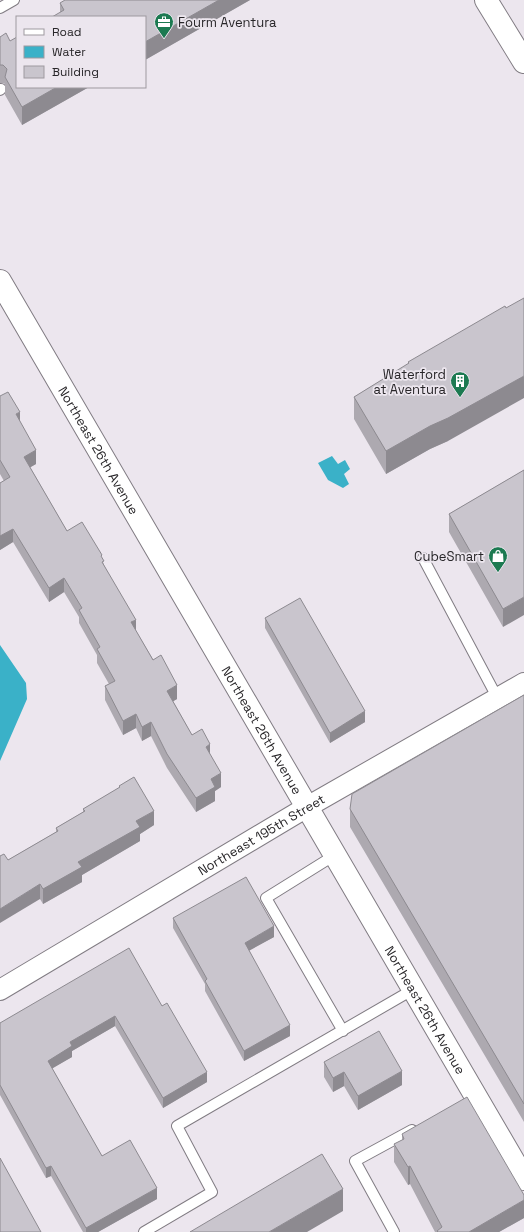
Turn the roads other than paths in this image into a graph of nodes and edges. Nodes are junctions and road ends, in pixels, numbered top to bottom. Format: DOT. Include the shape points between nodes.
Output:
graph roads {
  1 [pos="14,0"];
  2 [pos="486,0"];
  3 [pos="0,8"];
  4 [pos="524,62"];
  5 [pos="0,281"];
  6 [pos="423,558"];
  7 [pos="524,683"];
  8 [pos="498,699"];
  9 [pos="307,808"];
  10 [pos="335,855"];
  11 [pos="414,989"];
  12 [pos="0,990"];
  13 [pos="343,1030"];
  14 [pos="422,1124"];
  15 [pos="524,1179"];
  16 [pos="144,1232"];
  17 [pos="394,1232"];
  1 -- 3 [label="lane"];
  2 -- 4 [label="street"];
  5 -- 9 [label="street, Northeast 26th Avenue"];
  6 -- 8 [label="lane"];
  7 -- 8 [label="street, Northeast 195th Street"];
  8 -- 9 [label="street, Northeast 195th Street"];
  9 -- 10 [label="street, Northeast 26th Avenue"];
  9 -- 12 [label="street, Northeast 195th Street"];
  10 -- 11 [label="street, Northeast 26th Avenue"];
  10 -- 13 [label="lane" via="266,898"];
  11 -- 13 [label="lane"];
  11 -- 15 [label="street, Northeast 26th Avenue" via="472,1096"];
  13 -- 16 [label="lane" via="177,1126 212,1192"];
  14 -- 17 [label="lane" via="355,1161"];
}
